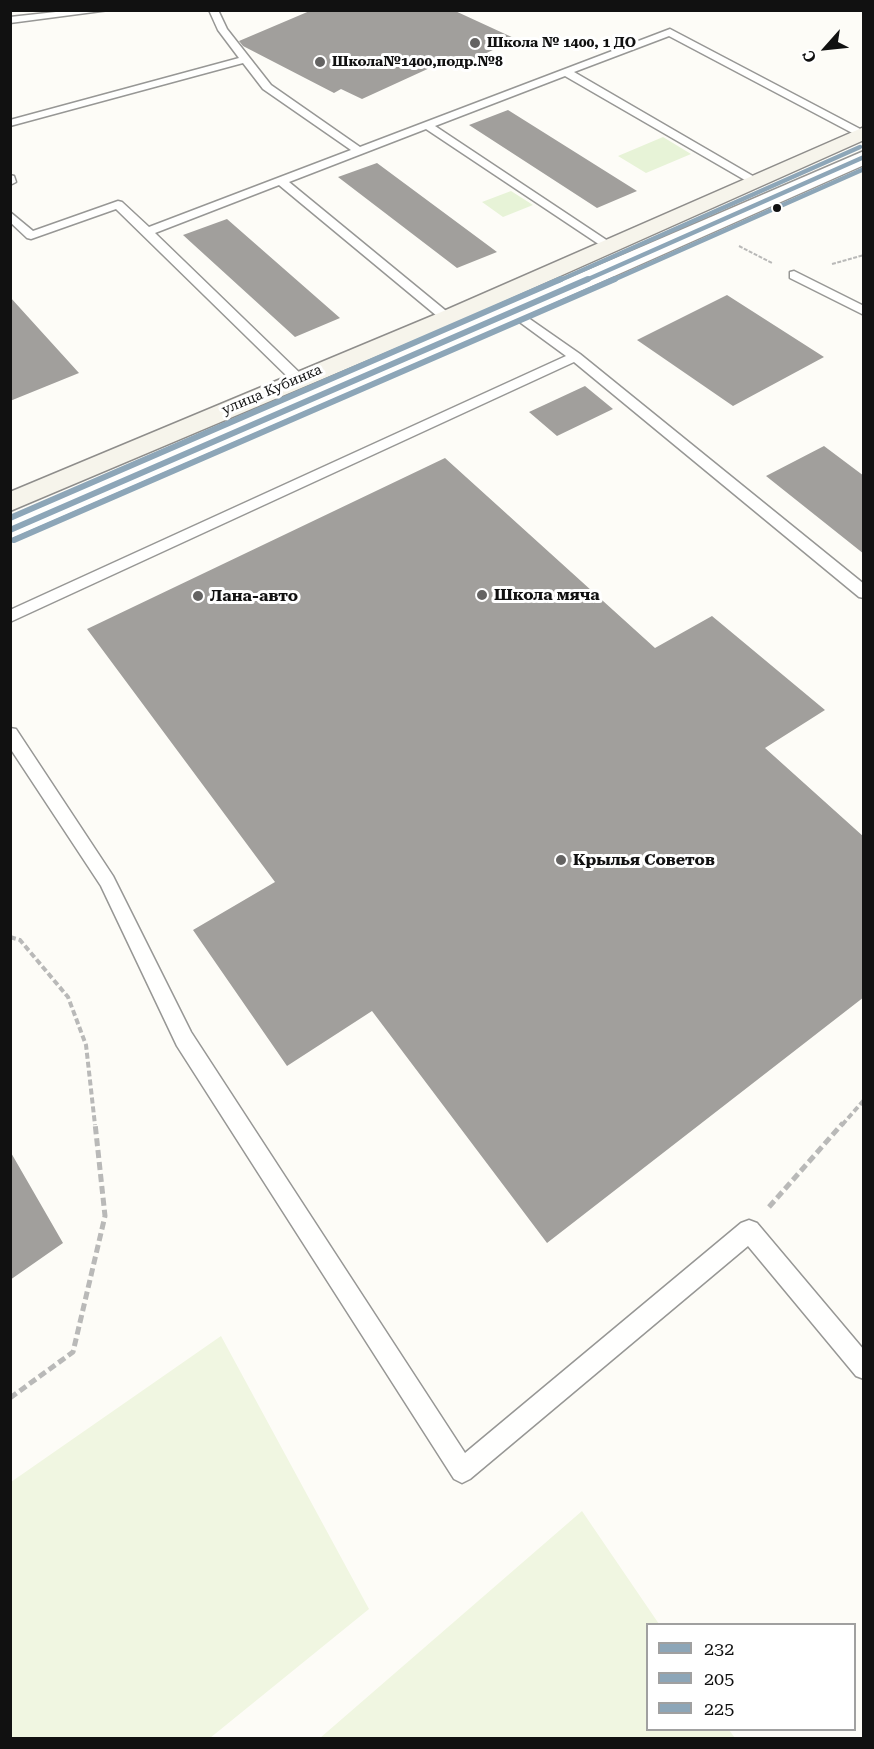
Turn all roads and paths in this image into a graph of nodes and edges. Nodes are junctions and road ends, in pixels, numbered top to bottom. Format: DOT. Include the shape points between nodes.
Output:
graph roads {
  1 [pos="105,10"];
  2 [pos="213,10"];
  3 [pos="10,20"];
  4 [pos="245,59"];
  5 [pos="566,72"];
  6 [pos="10,123"];
  7 [pos="427,125"];
  8 [pos="863,141"];
  9 [pos="359,151"];
  10 [pos="281,181"];
  11 [pos="754,181"];
  12 [pos="10,215"];
  13 [pos="147,232"];
  14 [pos="735,244"];
  15 [pos="610,247"];
  16 [pos="794,275"];
  17 [pos="864,311"];
  18 [pos="514,312"];
  19 [pos="447,318"];
  20 [pos="575,357"];
  21 [pos="298,379"];
  22 [pos="10,502"];
  23 [pos="10,530"];
  24 [pos="864,592"];
  25 [pos="10,616"];
  26 [pos="10,734"];
  27 [pos="10,937"];
  28 [pos="864,1100"];
  29 [pos="748,1231"];
  30 [pos="864,1368"];
  31 [pos="10,1398"];
  1 -- 3 [label="lane"];
  2 -- 4 [label="lane"];
  4 -- 6 [label="lane"];
  4 -- 9 [label="lane" via="267,87"];
  5 -- 7 [label="lane"];
  5 -- 8 [label="lane" via="670,32"];
  5 -- 11 [label="lane"];
  7 -- 9 [label="lane"];
  7 -- 15 [label="lane"];
  8 -- 11 [label="main road, улица Кубинка"];
  8 -- 18 [label="street"];
  9 -- 10 [label="lane"];
  10 -- 13 [label="lane"];
  10 -- 19 [label="lane"];
  11 -- 15 [label="main road, улица Кубинка"];
  12 -- 13 [label="lane" via="31,236 118,204"];
  13 -- 21 [label="lane"];
  14 -- 16 [label="path"];
  15 -- 19 [label="main road, улица Кубинка"];
  16 -- 17 [label="lane"];
  18 -- 20 [label="lane"];
  18 -- 23 [label="street"];
  19 -- 21 [label="main road, улица Кубинка"];
  20 -- 24 [label="lane"];
  20 -- 25 [label="lane"];
  21 -- 22 [label="main road, улица Кубинка"];
  26 -- 29 [label="lane" via="107,881 184,1039 462,1471"];
  27 -- 31 [label="path" via="20,940 68,997 86,1045 105,1216 73,1352"];
  28 -- 29 [label="path"];
  29 -- 30 [label="lane"];
}
